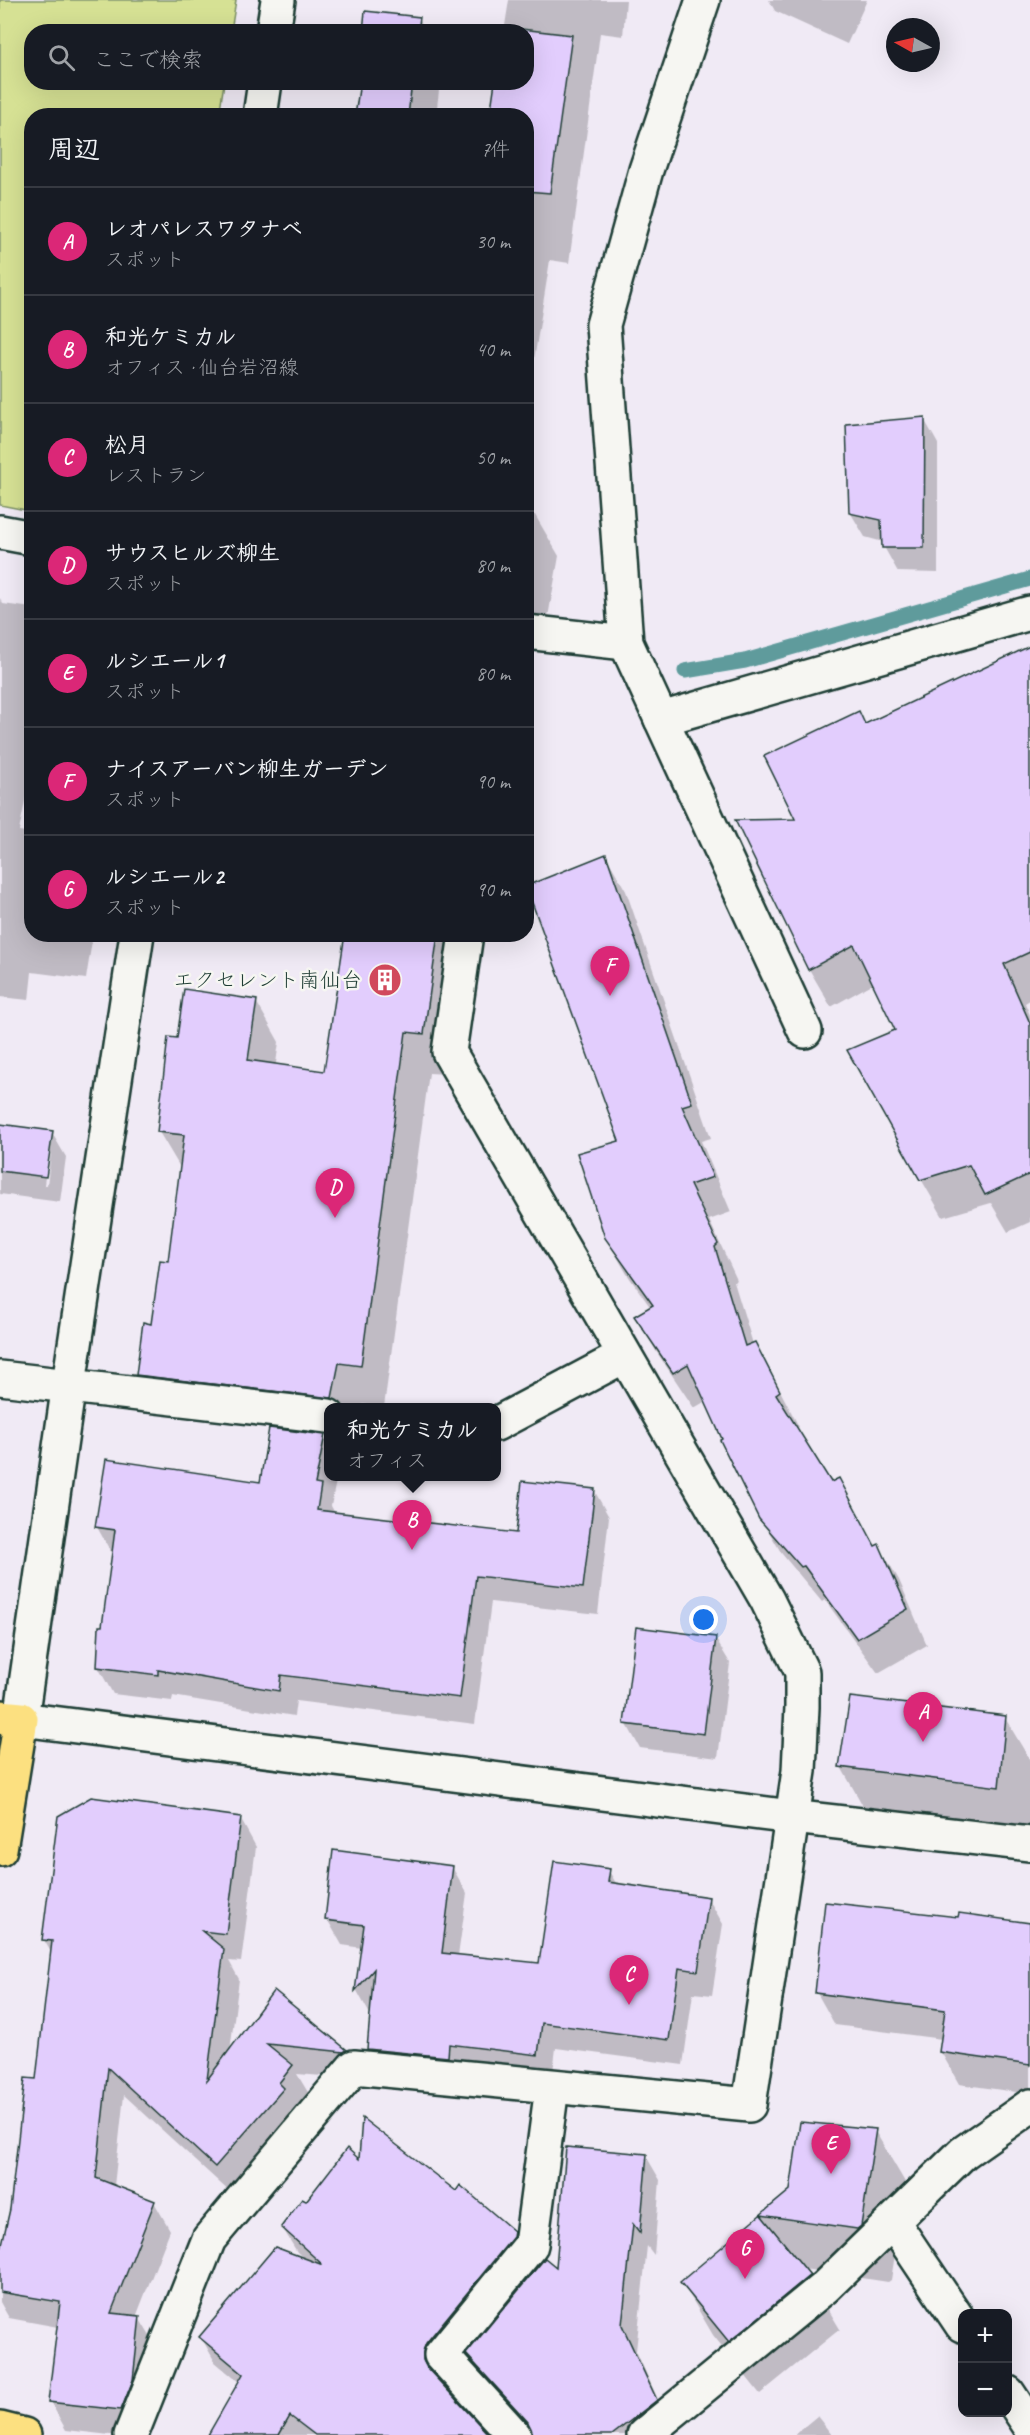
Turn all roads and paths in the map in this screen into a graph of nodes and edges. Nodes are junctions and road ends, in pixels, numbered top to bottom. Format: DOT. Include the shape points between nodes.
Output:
graph roads {
  1 [pos="278,0"];
  2 [pos="703,0"];
  3 [pos="274,24"];
  4 [pos="264,90"];
  5 [pos="261,108"];
  6 [pos="0,532"];
  7 [pos="24,536"];
  8 [pos="1030,613"];
  9 [pos="534,633"];
  10 [pos="626,643"];
  11 [pos="661,719"];
  12 [pos="136,942"];
  13 [pos="465,942"];
  14 [pos="805,1031"];
  15 [pos="624,1356"];
  16 [pos="0,1378"];
  17 [pos="69,1384"];
  18 [pos="324,1416"];
  19 [pos="501,1421"];
  20 [pos="10,1718"];
  21 [pos="792,1817"];
  22 [pos="1030,1844"];
  23 [pos="0,1849"];
  24 [pos="552,2087"];
  25 [pos="1030,2106"];
  26 [pos="894,2222"];
  27 [pos="958,2318"];
  28 [pos="1012,2399"];
  29 [pos="1030,2426"];
  30 [pos="0,2429"];
  31 [pos="24,2435"];
  32 [pos="131,2435"];
  33 [pos="514,2435"];
  34 [pos="644,2435"];
  1 -- 3 [label="street"];
  2 -- 10 [label="street" via="646,170 603,326"];
  4 -- 5 [label="street"];
  6 -- 7 [label="street"];
  8 -- 11 [label="street"];
  9 -- 10 [label="street"];
  10 -- 11 [label="street"];
  11 -- 14 [label="street"];
  12 -- 17 [label="street"];
  13 -- 15 [label="street" via="449,1052"];
  15 -- 19 [label="street"];
  15 -- 21 [label="street" via="767,1600 802,1672 799,1771"];
  16 -- 17 [label="street"];
  17 -- 18 [label="street"];
  17 -- 20 [label="street"];
  20 -- 21 [label="street"];
  20 -- 23 [label="main road"];
  21 -- 22 [label="street"];
  21 -- 24 [label="street" via="749,2105"];
  24 -- 32 [label="street" via="354,2067 209,2239"];
  24 -- 33 [label="street" via="531,2245 441,2355"];
  25 -- 26 [label="street" via="963,2153"];
  26 -- 27 [label="street"];
  26 -- 34 [label="street" via="825,2287"];
  28 -- 29 [label="street"];
  30 -- 31 [label="main road"];
}
